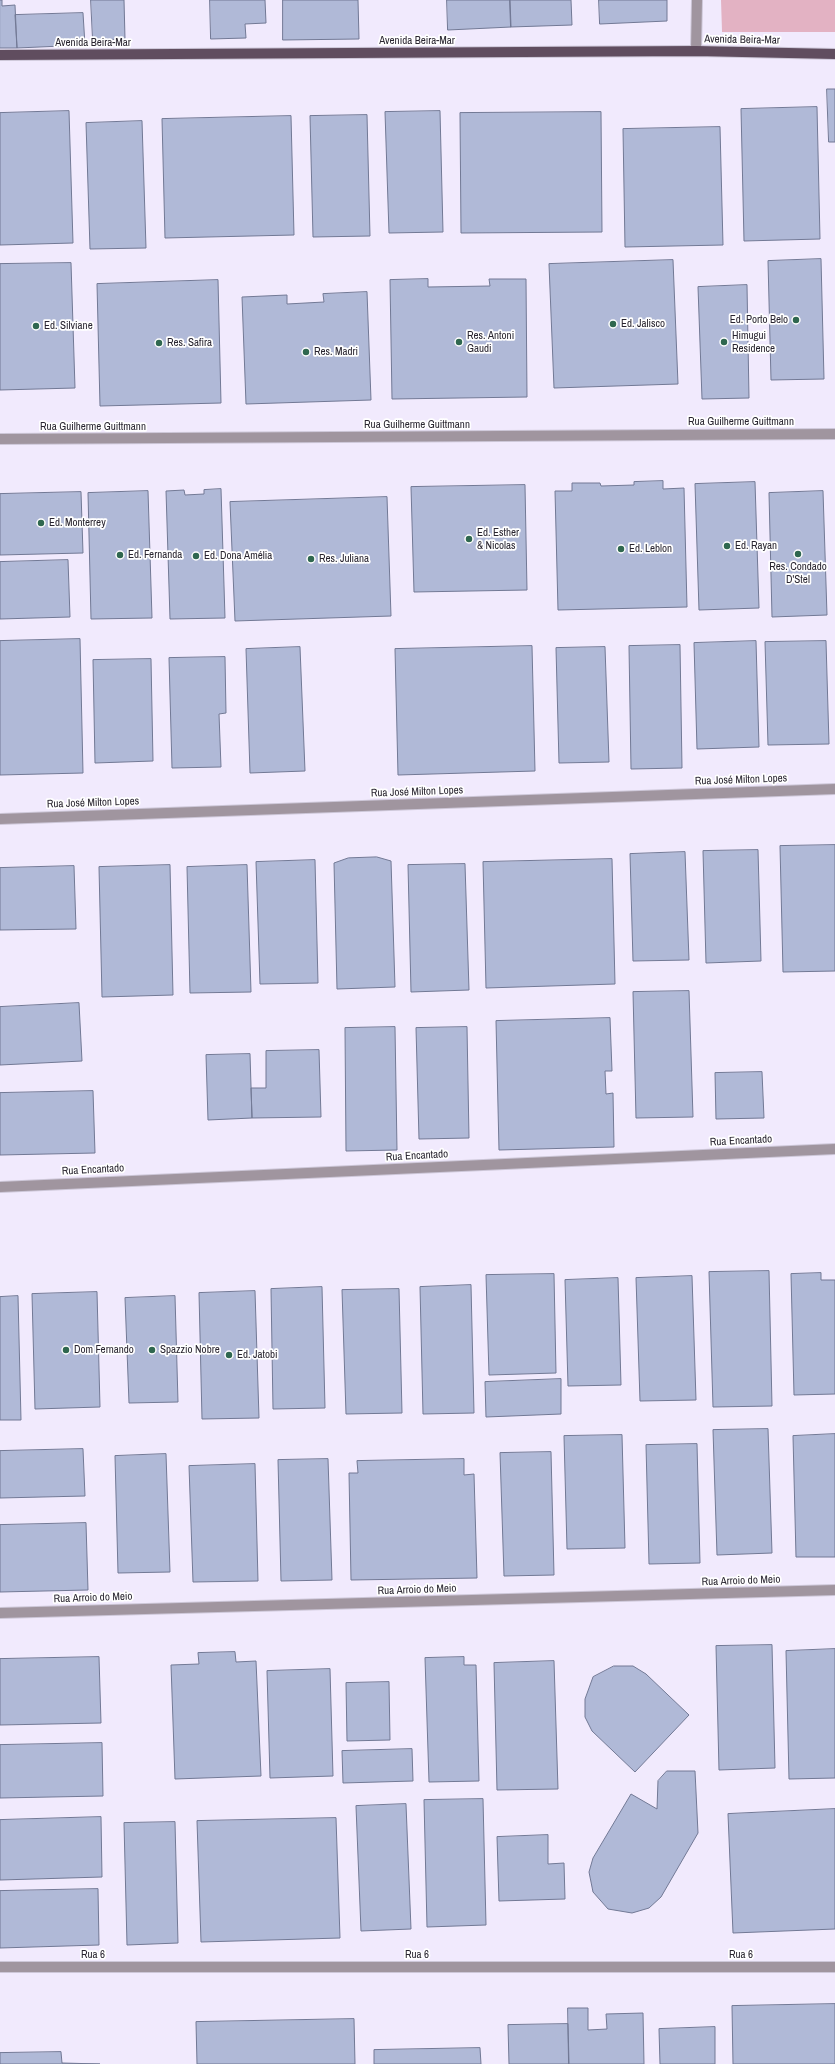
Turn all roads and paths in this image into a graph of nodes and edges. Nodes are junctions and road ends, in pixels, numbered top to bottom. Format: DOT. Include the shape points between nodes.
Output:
graph roads {
  1 [pos="697,0"];
  2 [pos="696,51"];
  3 [pos="835,54"];
  4 [pos="0,55"];
  5 [pos="835,434"];
  6 [pos="0,439"];
  7 [pos="835,789"];
  8 [pos="0,819"];
  9 [pos="835,1149"];
  10 [pos="0,1187"];
  11 [pos="835,1590"];
  12 [pos="0,1613"];
  13 [pos="0,1967"];
  14 [pos="835,1967"];
  1 -- 2 [label="street"];
  2 -- 3 [label="main road, Avenida Beira-Mar"];
  2 -- 4 [label="main road, Avenida Beira-Mar"];
  5 -- 6 [label="street, Rua Guilherme Guittmann"];
  7 -- 8 [label="street, Rua José Milton Lopes"];
  9 -- 10 [label="street, Rua Encantado"];
  11 -- 12 [label="street, Rua Arroio do Meio"];
  13 -- 14 [label="street, Rua 6"];
}
